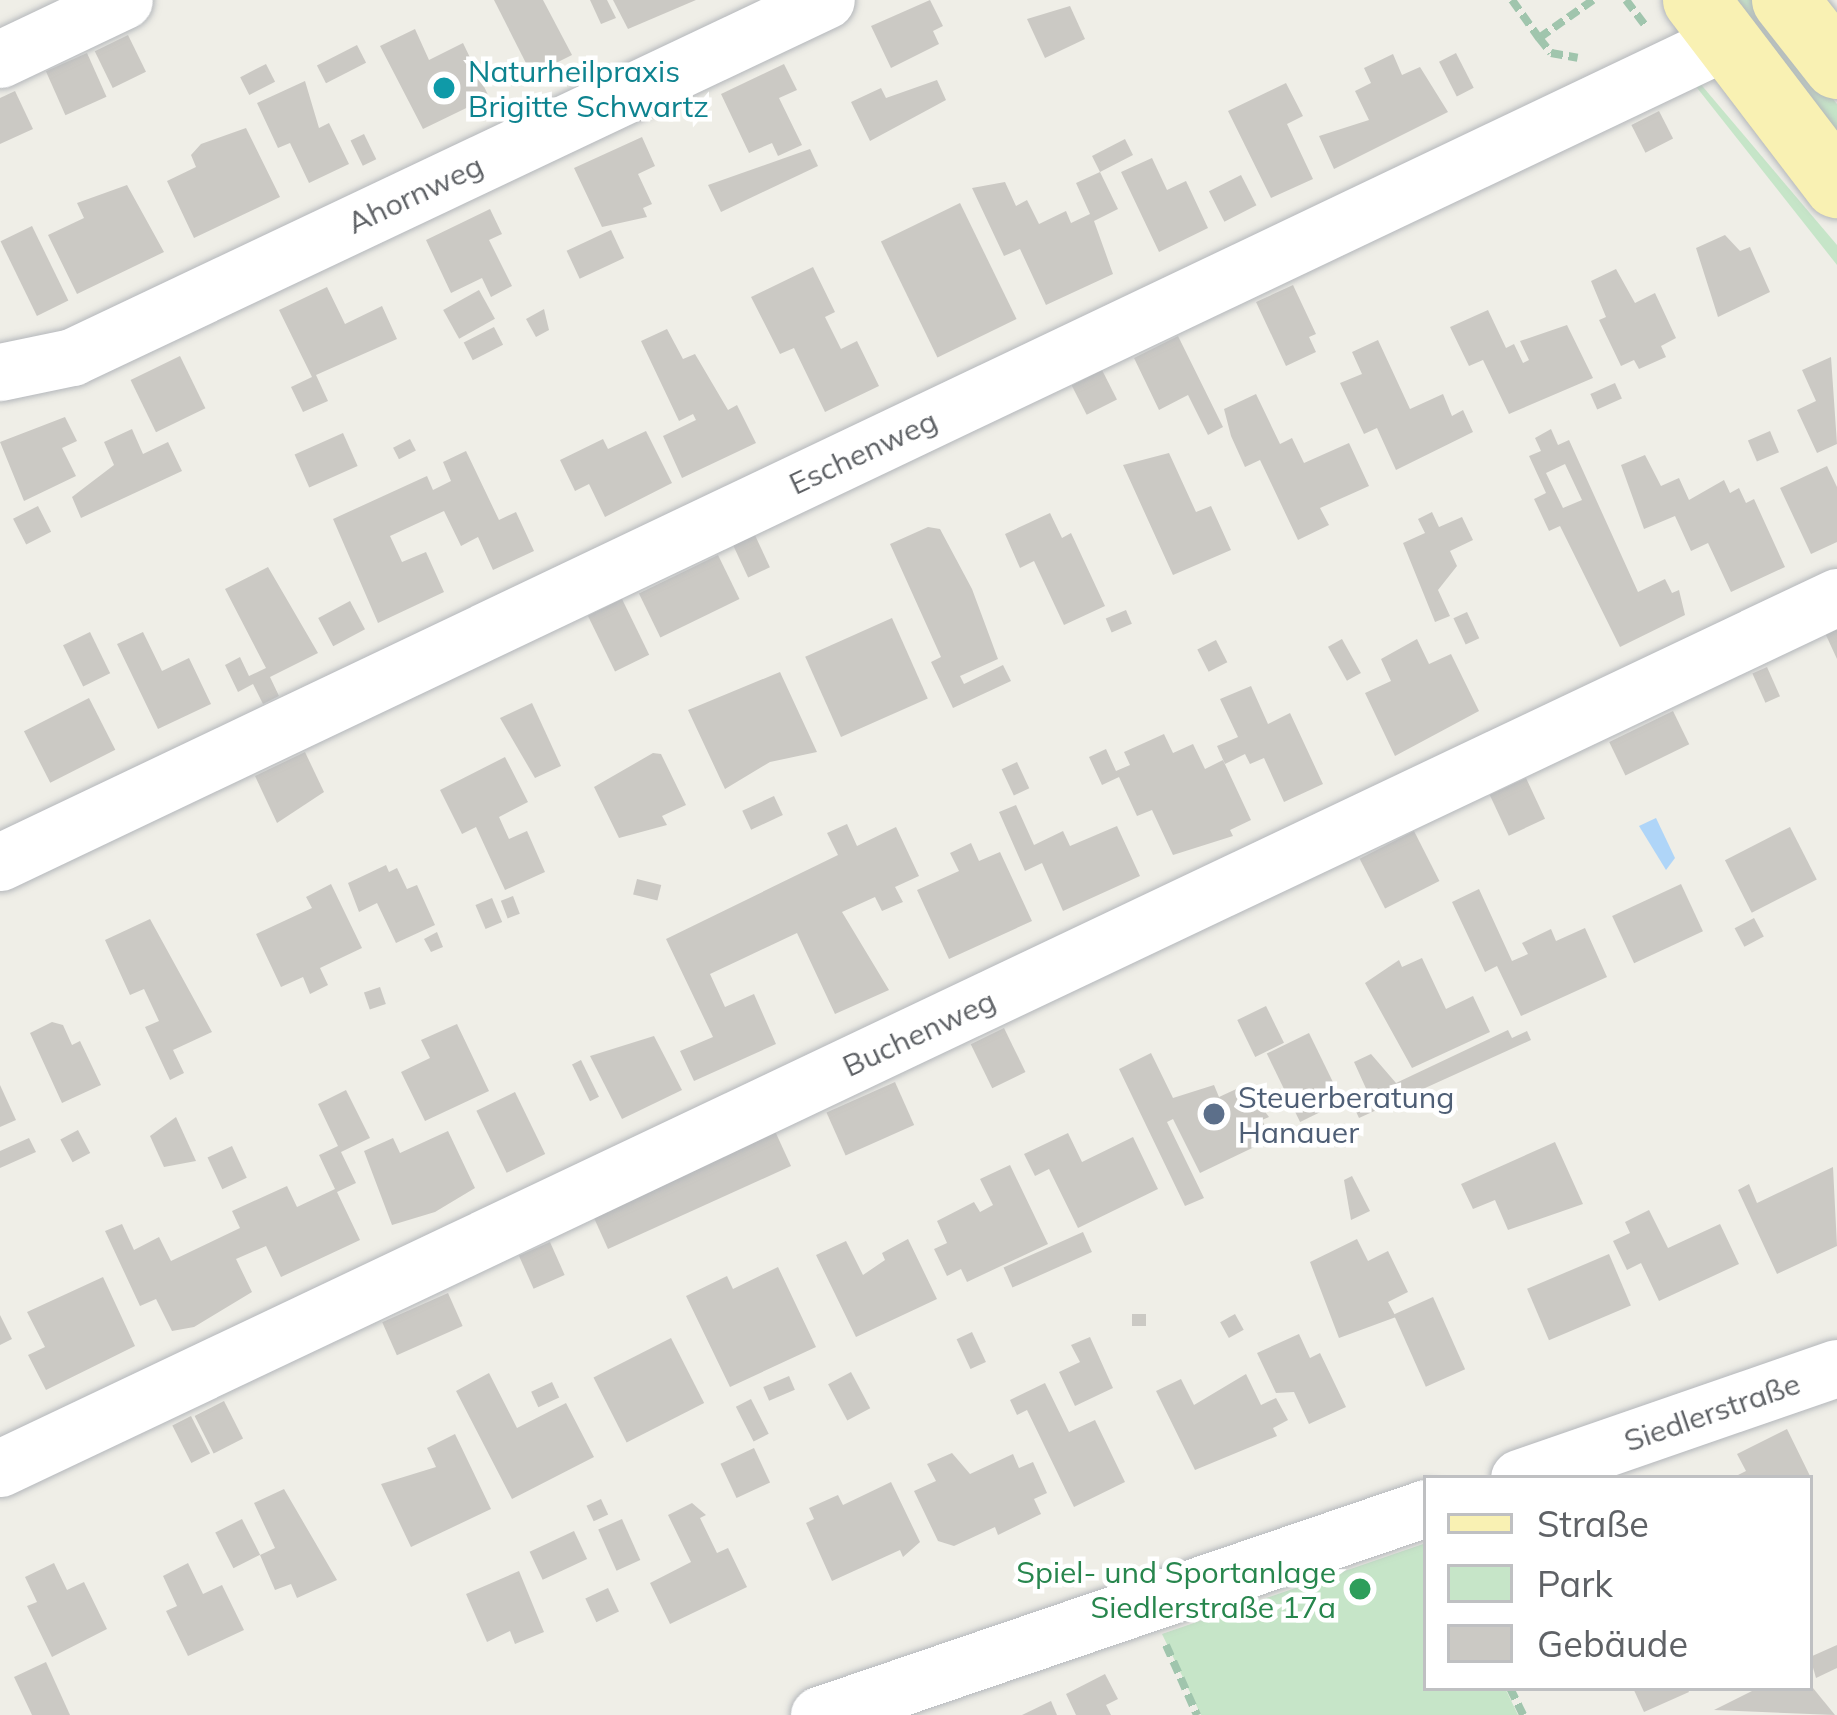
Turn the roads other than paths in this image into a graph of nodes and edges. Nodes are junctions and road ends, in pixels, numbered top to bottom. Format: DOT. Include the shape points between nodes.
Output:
graph roads {
  1 [pos="124,0"];
  2 [pos="826,0"];
  3 [pos="1786,0"];
  4 [pos="1693,28"];
  5 [pos="0,59"];
  6 [pos="1837,66"];
  7 [pos="1837,185"];
  8 [pos="0,372"];
  9 [pos="1837,597"];
  10 [pos="0,862"];
  11 [pos="1837,1368"];
  12 [pos="0,1468"];
  13 [pos="1528,1475"];
  14 [pos="1423,1509"];
  15 [pos="819,1715"];
  1 -- 5 [label="street"];
  2 -- 8 [label="street, Ahornweg" via="72,357"];
  3 -- 6 [label="main road"];
  4 -- 7 [label="main road"];
  4 -- 10 [label="street, Eschenweg"];
  9 -- 12 [label="street, Buchenweg"];
  11 -- 13 [label="street, Siedlerstraße"];
  14 -- 15 [label="street"];
}
